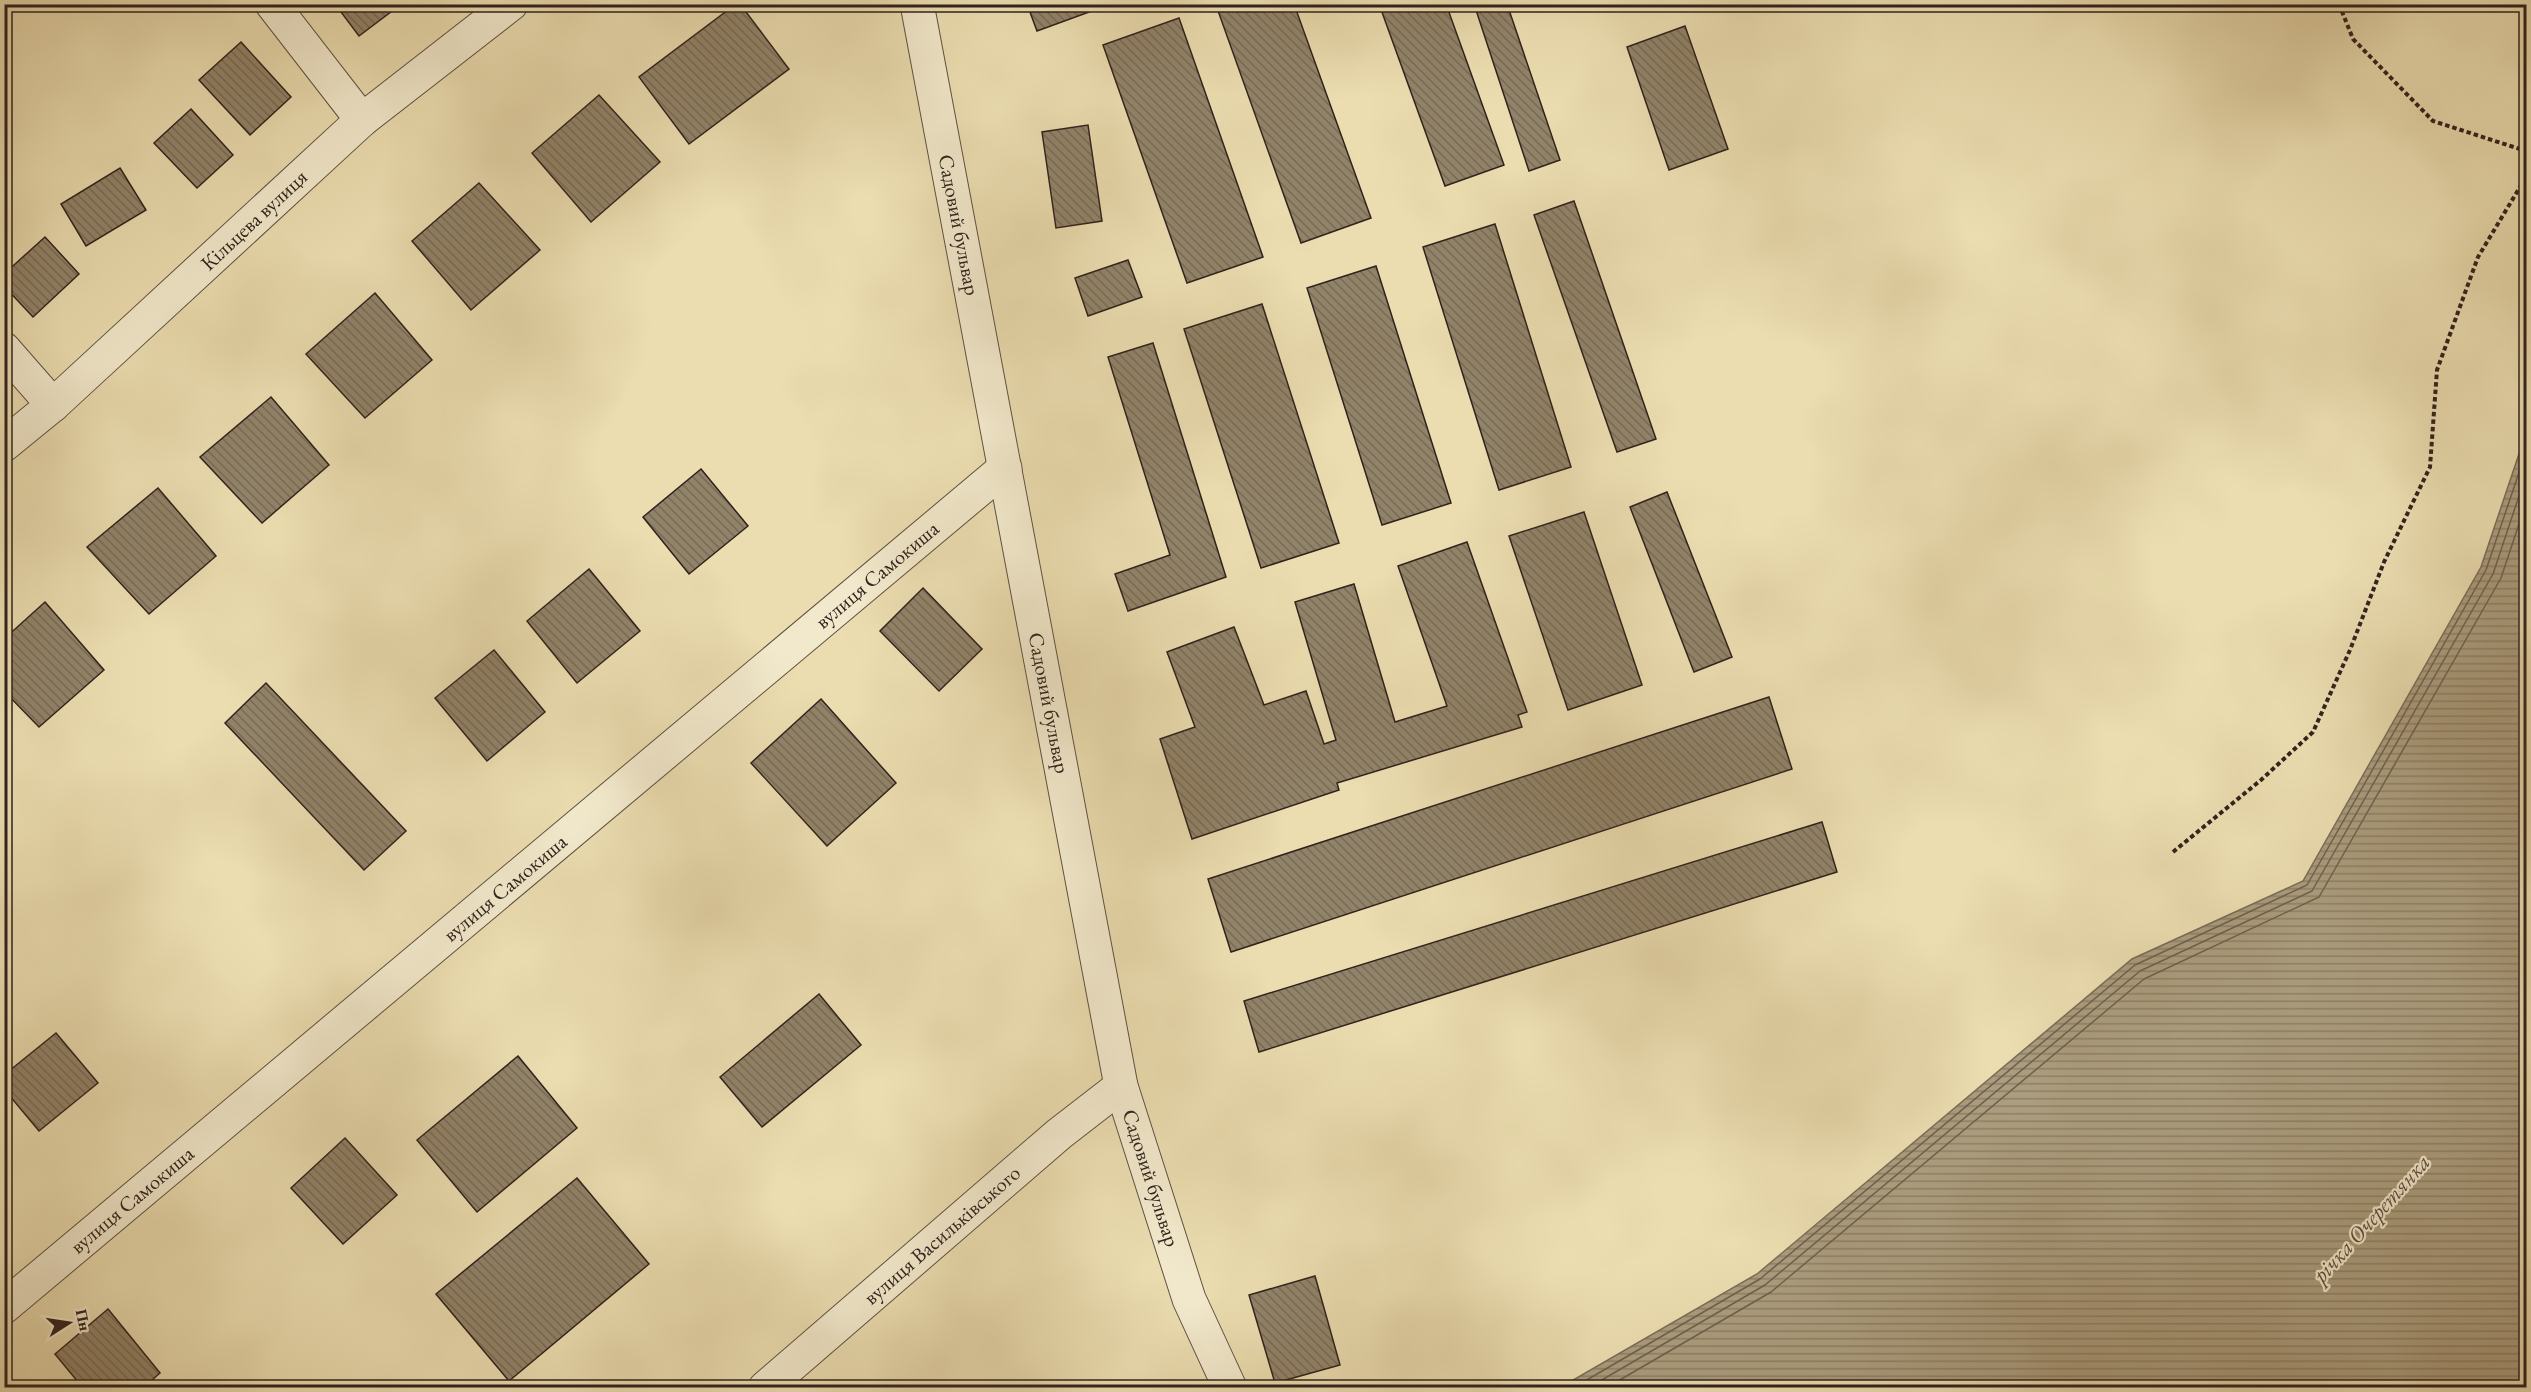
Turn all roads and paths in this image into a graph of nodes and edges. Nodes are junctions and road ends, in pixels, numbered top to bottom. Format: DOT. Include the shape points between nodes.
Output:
graph roads {
  1 [pos="272,4"];
  2 [pos="511,4"];
  3 [pos="917,4"];
  4 [pos="2339,4"];
  5 [pos="362,120"];
  6 [pos="2526,151"];
  7 [pos="2526,177"];
  8 [pos="4,349"];
  9 [pos="53,405"];
  10 [pos="4,445"];
  11 [pos="1005,468"];
  12 [pos="2173,852"];
  13 [pos="1122,1086"];
  14 [pos="4,1307"];
  15 [pos="765,1388"];
  16 [pos="1230,1388"];
  1 -- 5 [label="street"];
  2 -- 5 [label="street, Кільцева вулиця"];
  3 -- 11 [label="street, Садовий бульвар"];
  4 -- 6 [label="path" via="2353,39 2433,121"];
  5 -- 9 [label="street, Кільцева вулиця"];
  7 -- 12 [label="path" via="2478,257 2438,370 2430,467 2384,562 2313,732"];
  8 -- 9 [label="street"];
  9 -- 10 [label="street, Кільцева вулиця"];
  11 -- 13 [label="street, Садовий бульвар"];
  11 -- 14 [label="street, вулиця Самокиша"];
  13 -- 15 [label="street, вулиця Васильківського" via="1059,1134"];
  13 -- 16 [label="street, Садовий бульвар" via="1189,1299"];
}
